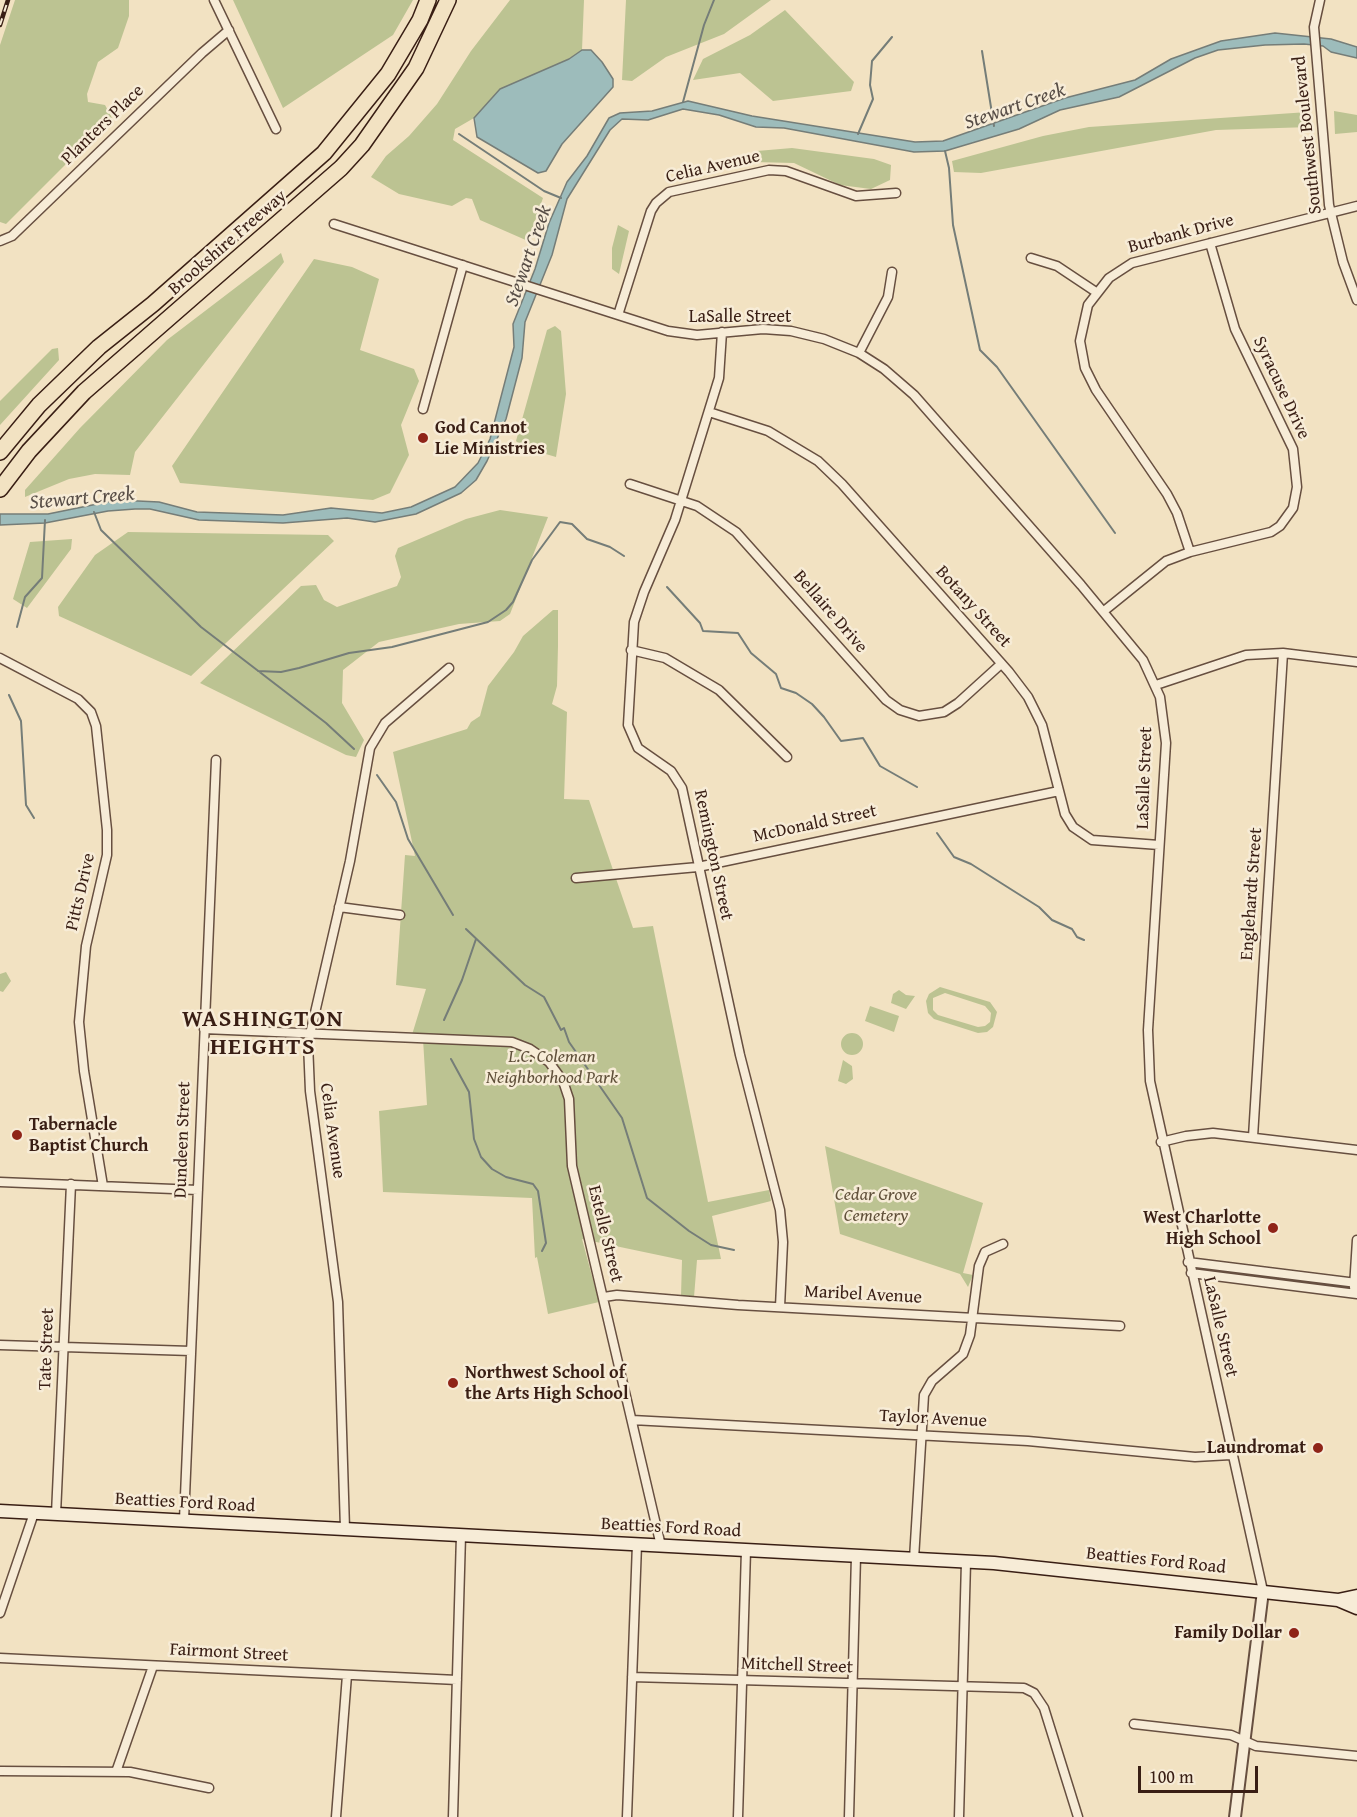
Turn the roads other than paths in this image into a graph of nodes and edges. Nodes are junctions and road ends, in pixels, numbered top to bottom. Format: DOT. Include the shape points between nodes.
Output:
graph roads {
  1 [pos="214,0"];
  2 [pos="428,0"];
  3 [pos="448,0"];
  4 [pos="1320,0"];
  5 [pos="229,30"];
  6 [pos="276,129"];
  7 [pos="896,193"];
  8 [pos="1357,206"];
  9 [pos="1331,212"];
  10 [pos="334,224"];
  11 [pos="0,241"];
  12 [pos="1210,243"];
  13 [pos="1031,258"];
  14 [pos="463,265"];
  15 [pos="892,272"];
  16 [pos="1096,292"];
  17 [pos="1357,300"];
  18 [pos="618,315"];
  19 [pos="722,333"];
  20 [pos="859,353"];
  21 [pos="423,409"];
  22 [pos="709,411"];
  23 [pos="0,452"];
  24 [pos="630,484"];
  25 [pos="0,489"];
  26 [pos="681,500"];
  27 [pos="1190,552"];
  28 [pos="1104,612"];
  29 [pos="631,650"];
  30 [pos="1284,653"];
  31 [pos="0,658"];
  32 [pos="1357,662"];
  33 [pos="1002,664"];
  34 [pos="449,668"];
  35 [pos="1156,685"];
  36 [pos="787,758"];
  37 [pos="216,760"];
  38 [pos="1059,792"];
  39 [pos="1159,845"];
  40 [pos="698,867"];
  41 [pos="576,878"];
  42 [pos="339,907"];
  43 [pos="400,915"];
  44 [pos="204,1029"];
  45 [pos="309,1035"];
  46 [pos="1253,1137"];
  47 [pos="1161,1142"];
  48 [pos="1357,1150"];
  49 [pos="0,1182"];
  50 [pos="70,1185"];
  51 [pos="103,1186"];
  52 [pos="198,1190"];
  53 [pos="1357,1240"];
  54 [pos="1003,1244"];
  55 [pos="1188,1262"];
  56 [pos="1191,1273"];
  57 [pos="1356,1283"];
  58 [pos="1355,1294"];
  59 [pos="604,1297"];
  60 [pos="780,1307"];
  61 [pos="972,1318"];
  62 [pos="1120,1326"];
  63 [pos="0,1344"];
  64 [pos="63,1347"];
  65 [pos="191,1351"];
  66 [pos="633,1419"];
  67 [pos="921,1435"];
  68 [pos="1232,1455"];
  69 [pos="0,1512"];
  70 [pos="34,1513"];
  71 [pos="56,1514"];
  72 [pos="184,1520"];
  73 [pos="345,1529"];
  74 [pos="461,1536"];
  75 [pos="637,1544"];
  76 [pos="662,1546"];
  77 [pos="746,1550"];
  78 [pos="856,1556"];
  79 [pos="914,1559"];
  80 [pos="966,1562"];
  81 [pos="1263,1591"];
  82 [pos="1357,1596"];
  83 [pos="1338,1600"];
  84 [pos="1357,1608"];
  85 [pos="0,1613"];
  86 [pos="0,1658"];
  87 [pos="153,1666"];
  88 [pos="347,1675"];
  89 [pos="632,1677"];
  90 [pos="457,1680"];
  91 [pos="742,1681"];
  92 [pos="852,1684"];
  93 [pos="962,1685"];
  94 [pos="1134,1724"];
  95 [pos="1244,1740"];
  96 [pos="1357,1756"];
  97 [pos="0,1771"];
  98 [pos="116,1772"];
  99 [pos="208,1788"];
  100 [pos="336,1817"];
  101 [pos="453,1817"];
  102 [pos="627,1817"];
  103 [pos="738,1817"];
  104 [pos="849,1817"];
  105 [pos="959,1817"];
  106 [pos="1078,1817"];
  107 [pos="1235,1817"];
  1 -- 5 [label="street"];
  2 -- 23 [label="highway, Brookshire Freeway" via="388,74 324,153 76,368"];
  3 -- 25 [label="highway, Brookshire Freeway" via="416,68 341,168 84,392"];
  4 -- 9 [label="street, Southwest Boulevard" via="1314,27"];
  5 -- 6 [label="street"];
  5 -- 11 [label="street, Planters Place" via="12,236"];
  7 -- 18 [label="street, Celia Avenue" via="856,196 786,171 769,170 669,192 651,211"];
  8 -- 9 [label="street, Burbank Drive"];
  9 -- 12 [label="street, Burbank Drive"];
  9 -- 17 [label="street, Southwest Boulevard"];
  10 -- 14 [label="street, LaSalle Street"];
  12 -- 16 [label="street, Burbank Drive" via="1132,263"];
  12 -- 27 [label="street, Syracuse Drive" via="1235,329 1293,449 1297,487 1293,508 1276,530"];
  13 -- 16 [label="street" via="1057,266"];
  14 -- 18 [label="street, LaSalle Street"];
  14 -- 21 [label="street"];
  15 -- 20 [label="street" via="888,297"];
  16 -- 27 [label="street, Burbank Drive" via="1081,328 1085,368 1167,494"];
  18 -- 19 [label="street, LaSalle Street" via="682,334"];
  19 -- 20 [label="street, LaSalle Street" via="791,331"];
  19 -- 22 [label="street, Remington Street" via="719,378"];
  20 -- 28 [label="street, LaSalle Street" via="914,395"];
  22 -- 26 [label="street, Remington Street"];
  22 -- 33 [label="street, Botany Street" via="768,431 818,461"];
  24 -- 26 [label="street, Bellaire Drive"];
  26 -- 29 [label="street, Remington Street" via="639,604"];
  26 -- 33 [label="street, Bellaire Drive" via="736,532 900,710 919,716 944,712"];
  27 -- 28 [label="street, Syracuse Drive" via="1156,567"];
  28 -- 35 [label="street, LaSalle Street" via="1143,660"];
  29 -- 36 [label="street" via="665,658 719,690"];
  29 -- 40 [label="street, Remington Street" via="629,734 638,748 671,771 680,783"];
  30 -- 32 [label="street"];
  30 -- 35 [label="street" via="1237,657"];
  30 -- 46 [label="street, Englehardt Street"];
  31 -- 51 [label="street, Pitts Drive" via="78,699 91,712 96,726 107,855 86,946 79,1022"];
  33 -- 38 [label="street, Botany Street" via="1028,697 1042,725"];
  34 -- 42 [label="street, Celia Avenue" via="374,737"];
  35 -- 39 [label="street, LaSalle Street" via="1166,743"];
  37 -- 44 [label="street, Dundeen Street"];
  38 -- 39 [label="street, Botany Street" via="1067,819 1084,835 1102,841"];
  38 -- 40 [label="street, McDonald Street"];
  39 -- 47 [label="street, LaSalle Street" via="1147,1045"];
  40 -- 41 [label="street, McDonald Street"];
  40 -- 60 [label="street, Remington Street" via="780,1210"];
  42 -- 43 [label="street"];
  42 -- 45 [label="street, Celia Avenue"];
  44 -- 45 [label="street, Estelle Street"];
  44 -- 52 [label="street, Dundeen Street"];
  45 -- 59 [label="street, Estelle Street" via="512,1042 538,1053 556,1070 569,1099 572,1166"];
  45 -- 73 [label="street, Celia Avenue" via="308,1074 338,1302"];
  46 -- 47 [label="street" via="1204,1133"];
  46 -- 48 [label="street"];
  47 -- 55 [label="street, LaSalle Street"];
  49 -- 50 [label="street"];
  50 -- 51 [label="street"];
  50 -- 64 [label="street, Tate Street"];
  51 -- 52 [label="street"];
  52 -- 65 [label="street, Dundeen Street"];
  53 -- 57 [label="street"];
  54 -- 61 [label="street" via="982,1256"];
  55 -- 56 [label="street, LaSalle Street"];
  55 -- 57 [label="street"];
  56 -- 58 [label="street"];
  56 -- 68 [label="street, LaSalle Street"];
  57 -- 58 [label="street"];
  59 -- 60 [label="street, Maribel Avenue"];
  59 -- 66 [label="street, Estelle Street"];
  60 -- 61 [label="street, Maribel Avenue"];
  61 -- 62 [label="street, Maribel Avenue"];
  61 -- 67 [label="street" via="963,1354 932,1381 924,1395"];
  63 -- 64 [label="street"];
  64 -- 65 [label="street"];
  64 -- 71 [label="street, Tate Street"];
  65 -- 72 [label="street, Dundeen Street"];
  66 -- 67 [label="street, Taylor Avenue"];
  66 -- 76 [label="street, Estelle Street"];
  67 -- 68 [label="street, Taylor Avenue" via="1195,1457"];
  67 -- 79 [label="street"];
  68 -- 81 [label="street, LaSalle Street"];
  69 -- 70 [label="main road, Beatties Ford Road"];
  70 -- 71 [label="main road, Beatties Ford Road"];
  70 -- 85 [label="street"];
  71 -- 72 [label="main road, Beatties Ford Road"];
  72 -- 73 [label="main road, Beatties Ford Road"];
  73 -- 74 [label="main road, Beatties Ford Road"];
  74 -- 75 [label="main road, Beatties Ford Road"];
  74 -- 90 [label="street"];
  75 -- 76 [label="main road, Beatties Ford Road"];
  75 -- 89 [label="street"];
  76 -- 77 [label="main road, Beatties Ford Road"];
  77 -- 78 [label="main road, Beatties Ford Road"];
  77 -- 91 [label="street"];
  78 -- 79 [label="main road, Beatties Ford Road"];
  78 -- 92 [label="street"];
  79 -- 80 [label="main road, Beatties Ford Road"];
  80 -- 81 [label="main road, Beatties Ford Road"];
  80 -- 93 [label="street"];
  81 -- 83 [label="main road, Beatties Ford Road"];
  81 -- 95 [label="street, LaSalle Street"];
  82 -- 83 [label="main road, Beatties Ford Road"];
  83 -- 84 [label="main road, Beatties Ford Road"];
  86 -- 87 [label="street, Fairmont Street"];
  87 -- 88 [label="street, Fairmont Street"];
  87 -- 98 [label="street"];
  88 -- 90 [label="street, Fairmont Street"];
  88 -- 100 [label="street"];
  89 -- 91 [label="street, Mitchell Street"];
  89 -- 102 [label="street"];
  90 -- 101 [label="street"];
  91 -- 92 [label="street, Mitchell Street"];
  91 -- 103 [label="street"];
  92 -- 93 [label="street, Mitchell Street"];
  92 -- 104 [label="street"];
  93 -- 105 [label="street"];
  93 -- 106 [label="street, Mitchell Street" via="1015,1686 1029,1690 1040,1700"];
  94 -- 95 [label="street" via="1231,1735"];
  95 -- 96 [label="street" via="1256,1746"];
  95 -- 107 [label="street, LaSalle Street"];
  97 -- 98 [label="street"];
  98 -- 99 [label="street"];
}
